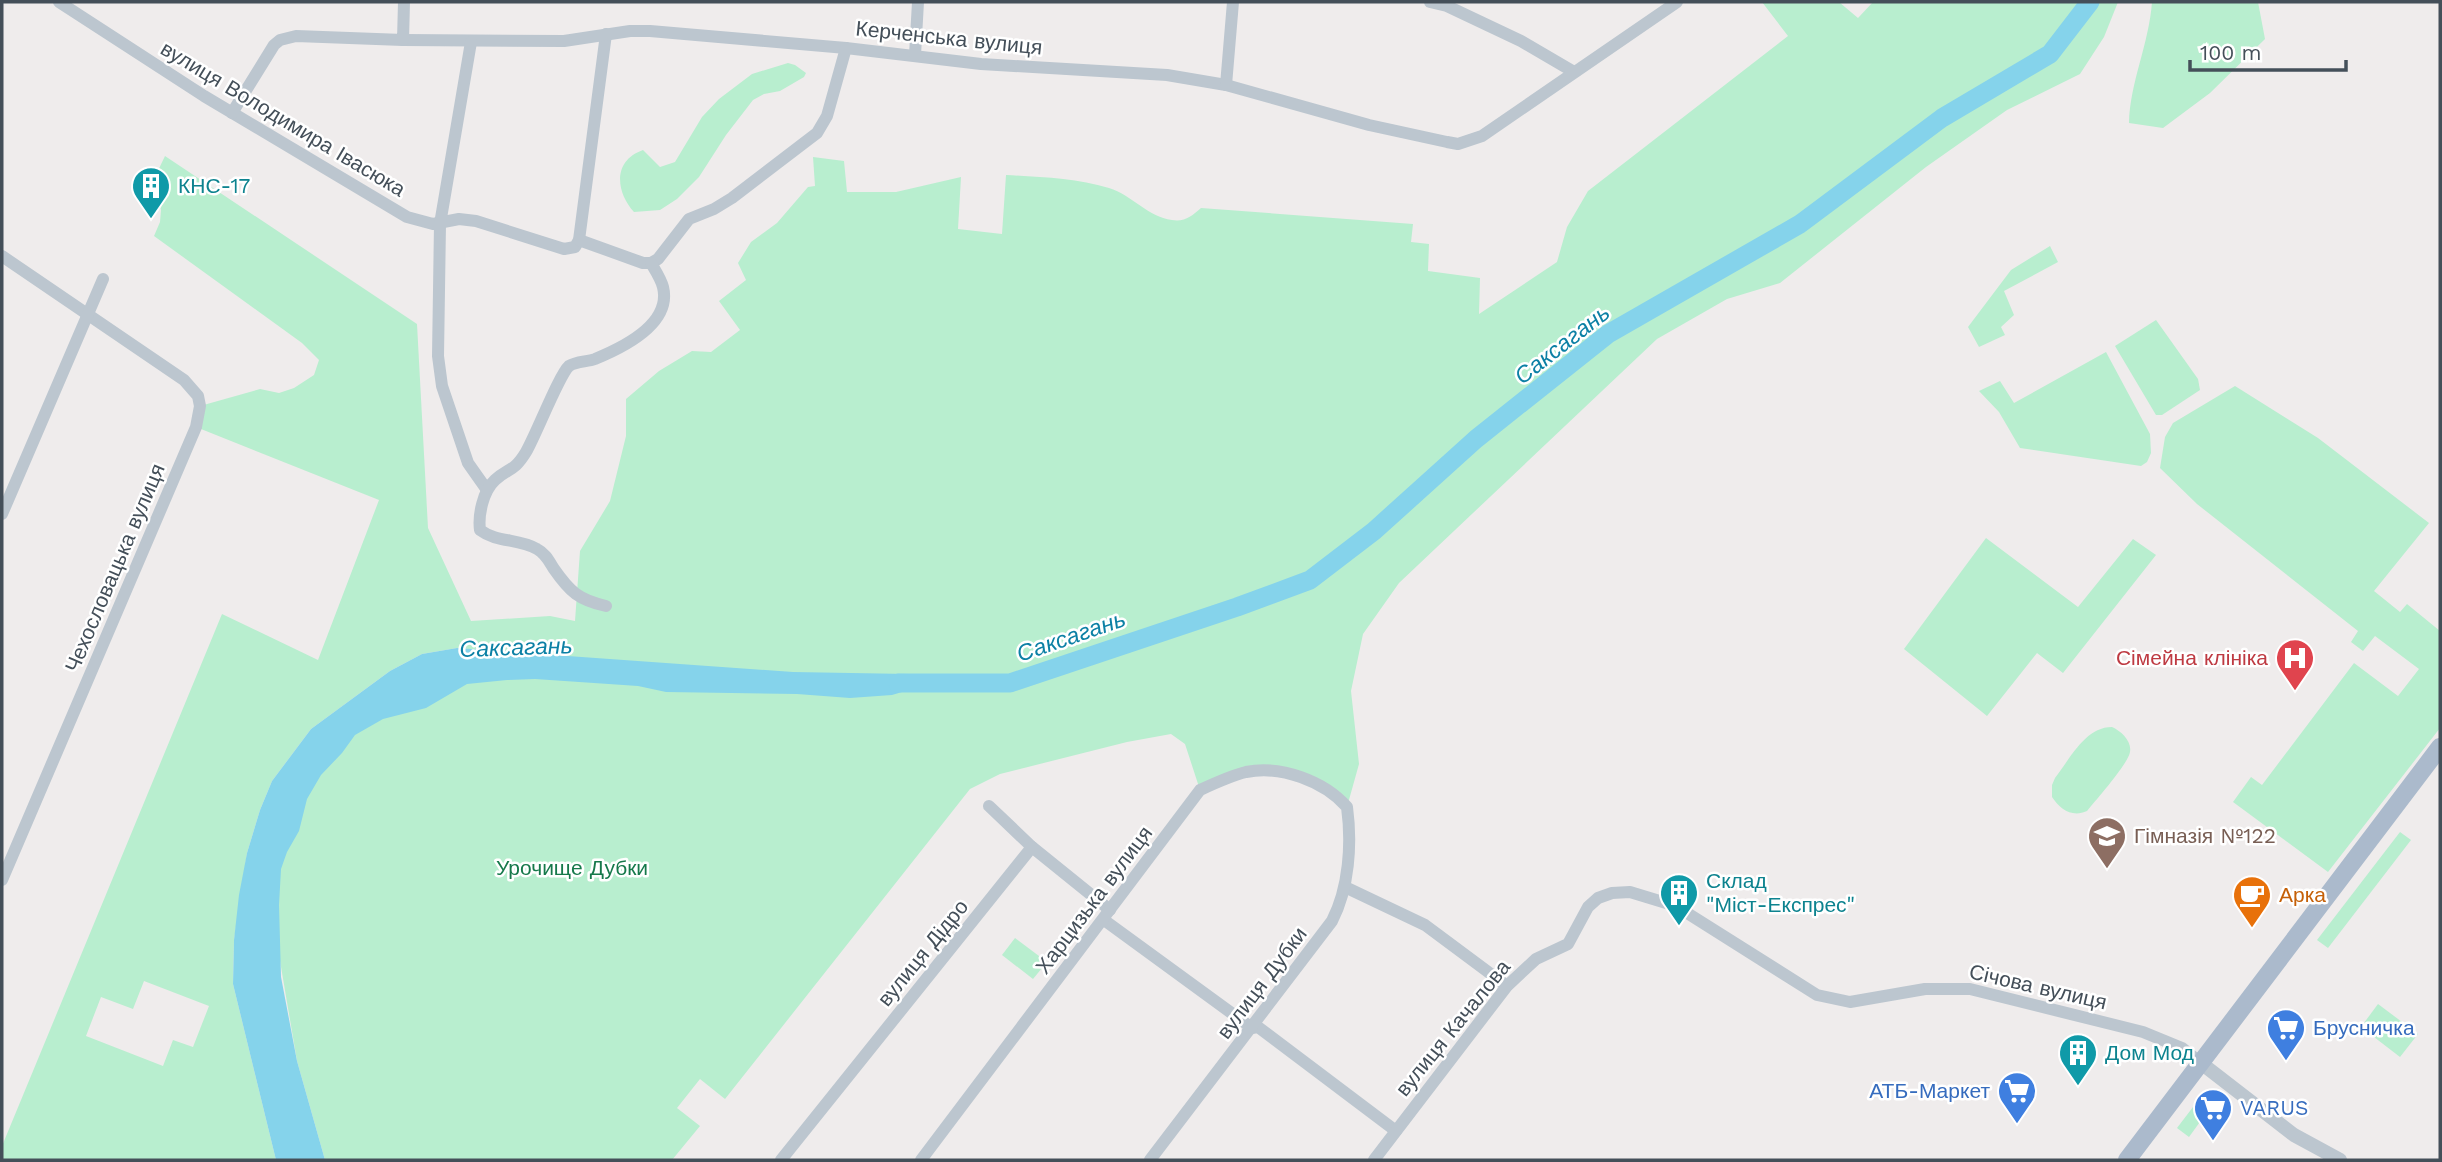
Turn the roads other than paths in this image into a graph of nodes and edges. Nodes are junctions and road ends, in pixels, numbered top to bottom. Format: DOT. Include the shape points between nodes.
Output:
graph roads {
  1 [pos="58,2"];
  2 [pos="404,2"];
  3 [pos="918,2"];
  4 [pos="1233,2"];
  5 [pos="1430,2"];
  6 [pos="1676,2"];
  7 [pos="606,34"];
  8 [pos="403,40"];
  9 [pos="471,42"];
  10 [pos="846,48"];
  11 [pos="915,55"];
  12 [pos="1574,72"];
  13 [pos="1226,85"];
  14 [pos="232,113"];
  15 [pos="440,224"];
  16 [pos="579,240"];
  17 [pos="2,256"];
  18 [pos="651,263"];
  19 [pos="103,279"];
  20 [pos="87,314"];
  21 [pos="488,490"];
  22 [pos="2,513"];
  23 [pos="606,606"];
  24 [pos="2440,747"];
  25 [pos="989,806"];
  26 [pos="1347,807"];
  27 [pos="1032,847"];
  28 [pos="2,880"];
  29 [pos="1345,887"];
  30 [pos="1676,905"];
  31 [pos="1107,915"];
  32 [pos="1507,986"];
  33 [pos="1252,1028"];
  34 [pos="2201,1063"];
  35 [pos="1396,1130"];
  36 [pos="780,1160"];
  37 [pos="921,1160"];
  38 [pos="1150,1160"];
  39 [pos="1374,1160"];
  40 [pos="2127,1160"];
  41 [pos="2340,1160"];
  1 -- 14 [label="street, вулиця Володимира Івасюка"];
  2 -- 8 [label="street"];
  3 -- 11 [label="street"];
  4 -- 13 [label="street"];
  5 -- 12 [label="street" via="1521,41"];
  6 -- 12 [label="street"];
  7 -- 9 [label="street, Керченська вулиця" via="564,41"];
  7 -- 10 [label="street, Керченська вулиця" via="650,31"];
  7 -- 16 [label="street"];
  8 -- 9 [label="street, Керченська вулиця"];
  8 -- 14 [label="street, Керченська вулиця" via="296,36 279,40"];
  9 -- 15 [label="street"];
  10 -- 11 [label="street, Керченська вулиця"];
  10 -- 18 [label="street" via="827,117 817,133 732,198 689,219 667,250"];
  11 -- 13 [label="street, Керченська вулиця" via="981,64 1167,75"];
  12 -- 13 [label="street, Керченська вулиця" via="1482,135 1458,144 1369,125"];
  14 -- 15 [label="street, вулиця Володимира Івасюка" via="407,216"];
  15 -- 16 [label="street, вулиця Володимира Івасюка" via="476,221 564,249 575,247"];
  15 -- 21 [label="street" via="438,356 442,386 468,463"];
  16 -- 18 [label="street"];
  17 -- 20 [label="street, Чехословацька вулиця"];
  18 -- 21 [label="street" via="664,294 648,327 637,339 570,366 521,460"];
  19 -- 20 [label="street"];
  20 -- 22 [label="street"];
  20 -- 28 [label="street, Чехословацька вулиця" via="194,388 200,406 196,427 153,532"];
  21 -- 23 [label="street" via="480,530 538,549 574,593"];
  24 -- 34 [label="main road"];
  25 -- 27 [label="street"];
  26 -- 29 [label="street, вулиця Дубки"];
  26 -- 31 [label="street, Харцизька вулиця" via="1319,785 1289,774 1248,772 1200,790"];
  27 -- 31 [label="street"];
  27 -- 36 [label="street, вулиця Дідро"];
  29 -- 32 [label="street" via="1425,925"];
  29 -- 33 [label="street, вулиця Дубки" via="1332,921"];
  30 -- 32 [label="street, вулиця Качалова" via="1630,892 1598,898 1568,944 1536,959"];
  30 -- 34 [label="street, Січова вулиця" via="1817,995 1833,1000 1850,1002 1938,988 1970,989 2143,1032 2182,1048"];
  31 -- 33 [label="street"];
  31 -- 37 [label="street, Харцизька вулиця"];
  32 -- 35 [label="street, вулиця Качалова"];
  33 -- 35 [label="street" via="1258,1027"];
  33 -- 38 [label="street, вулиця Дубки"];
  34 -- 40 [label="main road"];
  34 -- 41 [label="street" via="2294,1135"];
  35 -- 39 [label="street, вулиця Качалова"];
}
